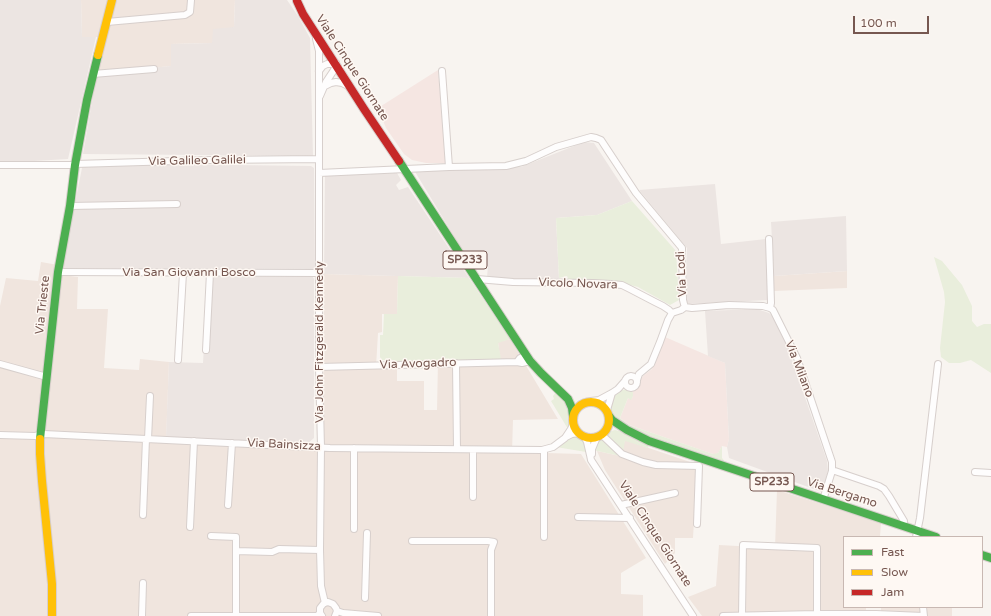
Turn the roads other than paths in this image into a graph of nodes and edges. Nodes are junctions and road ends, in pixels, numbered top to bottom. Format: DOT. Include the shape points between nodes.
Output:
graph roads {
  1 [pos="112,0"];
  2 [pos="191,0"];
  3 [pos="297,1"];
  4 [pos="107,22"];
  5 [pos="318,33"];
  6 [pos="335,65"];
  7 [pos="154,69"];
  8 [pos="319,71"];
  9 [pos="442,71"];
  10 [pos="93,74"];
  11 [pos="323,87"];
  12 [pos="350,87"];
  13 [pos="318,105"];
  14 [pos="368,106"];
  15 [pos="390,146"];
  16 [pos="319,160"];
  17 [pos="75,164"];
  18 [pos="0,165"];
  19 [pos="449,167"];
  20 [pos="405,169"];
  21 [pos="319,173"];
  22 [pos="177,204"];
  23 [pos="70,206"];
  24 [pos="769,239"];
  25 [pos="58,272"];
  26 [pos="183,273"];
  27 [pos="210,273"];
  28 [pos="320,273"];
  29 [pos="477,279"];
  30 [pos="685,307"];
  31 [pos="770,308"];
  32 [pos="672,313"];
  33 [pos="206,350"];
  34 [pos="528,358"];
  35 [pos="178,360"];
  36 [pos="456,363"];
  37 [pos="0,364"];
  38 [pos="938,364"];
  39 [pos="320,367"];
  40 [pos="643,371"];
  41 [pos="541,373"];
  42 [pos="47,376"];
  43 [pos="630,376"];
  44 [pos="637,380"];
  45 [pos="625,381"];
  46 [pos="629,388"];
  47 [pos="618,389"];
  48 [pos="612,393"];
  49 [pos="150,396"];
  50 [pos="588,402"];
  51 [pos="608,413"];
  52 [pos="573,420"];
  53 [pos="627,430"];
  54 [pos="0,434"];
  55 [pos="40,435"];
  56 [pos="581,435"];
  57 [pos="601,435"];
  58 [pos="565,438"];
  59 [pos="147,439"];
  60 [pos="194,441"];
  61 [pos="232,443"];
  62 [pos="321,447"];
  63 [pos="354,448"];
  64 [pos="457,449"];
  65 [pos="473,450"];
  66 [pos="544,450"];
  67 [pos="596,465"];
  68 [pos="832,471"];
  69 [pos="976,472"];
  70 [pos="991,473"];
  71 [pos="675,493"];
  72 [pos="473,497"];
  73 [pos="823,500"];
  74 [pos="228,505"];
  75 [pos="621,505"];
  76 [pos="143,515"];
  77 [pos="578,517"];
  78 [pos="630,518"];
  79 [pos="697,524"];
  80 [pos="903,526"];
  81 [pos="190,527"];
  82 [pos="354,529"];
  83 [pos="366,533"];
  84 [pos="917,534"];
  85 [pos="211,536"];
  86 [pos="930,536"];
  87 [pos="544,537"];
  88 [pos="412,541"];
  89 [pos="320,550"];
  90 [pos="236,551"];
  91 [pos="143,583"];
  92 [pos="365,598"];
  93 [pos="326,603"];
  94 [pos="336,614"];
  95 [pos="817,614"];
  96 [pos="321,615"];
  97 [pos="742,615"];
  98 [pos="52,616"];
  99 [pos="142,616"];
  100 [pos="191,616"];
  101 [pos="236,616"];
  102 [pos="378,616"];
  103 [pos="491,616"];
  104 [pos="693,616"];
  105 [pos="723,616"];
  106 [pos="924,616"];
  1 -- 4 [label="main road, Via Trieste"];
  2 -- 4 [label="street" via="190,12 185,15"];
  3 -- 5 [label="main road, Viale Cinque Giornate / SP233"];
  4 -- 10 [label="main road, Via Trieste"];
  5 -- 6 [label="main road, Viale Cinque Giornate / SP233"];
  5 -- 8 [label="street, Via John Fitzgerald Kennedy"];
  5 -- 14 [label="main road, Viale Cinque Giornate / SP233"];
  6 -- 8 [label="street" via="327,64"];
  6 -- 11 [label="street, Via John Fitzgerald Kennedy"];
  6 -- 12 [label="main road, Viale Cinque Giornate / SP233"];
  6 -- 14 [label="street" via="345,73"];
  7 -- 10 [label="street"];
  8 -- 13 [label="street, Via John Fitzgerald Kennedy"];
  9 -- 19 [label="street"];
  10 -- 17 [label="main road, Via Trieste"];
  11 -- 12 [label="street" via="336,82"];
  11 -- 13 [label="street, Via John Fitzgerald Kennedy"];
  12 -- 15 [label="main road, Viale Cinque Giornate / SP233"];
  13 -- 16 [label="street, Via John Fitzgerald Kennedy"];
  14 -- 15 [label="main road, Viale Cinque Giornate / SP233"];
  15 -- 20 [label="main road, Viale Cinque Giornate / SP233"];
  16 -- 17 [label="street, Via Galileo Galilei"];
  16 -- 21 [label="street, Via John Fitzgerald Kennedy"];
  17 -- 18 [label="street, Via Galileo Galilei"];
  17 -- 23 [label="main road, Via Trieste"];
  19 -- 20 [label="street"];
  19 -- 30 [label="street, Via Lodi" via="506,166 591,137 601,140 636,193 682,248"];
  20 -- 21 [label="street"];
  20 -- 29 [label="main road, Viale Cinque Giornate / SP233"];
  21 -- 28 [label="street, Via John Fitzgerald Kennedy"];
  22 -- 23 [label="street"];
  23 -- 25 [label="main road, Via Trieste"];
  24 -- 31 [label="street"];
  25 -- 26 [label="street, Via San Giovanni Bosco"];
  25 -- 42 [label="main road, Via Trieste"];
  26 -- 27 [label="street, Via San Giovanni Bosco"];
  26 -- 35 [label="street"];
  27 -- 28 [label="street, Via San Giovanni Bosco"];
  27 -- 33 [label="street"];
  28 -- 39 [label="street, Via John Fitzgerald Kennedy"];
  29 -- 32 [label="street, Vicolo Novara" via="611,284 630,289 664,306"];
  29 -- 34 [label="main road, Viale Cinque Giornate / SP233"];
  30 -- 31 [label="street, Via Lodi" via="736,305"];
  30 -- 32 [label="street"];
  31 -- 68 [label="street, Via Milano" via="797,358 832,462"];
  32 -- 40 [label="street" via="651,364"];
  34 -- 36 [label="street, Via Avogadro" via="520,358 517,362"];
  34 -- 41 [label="main road, Viale Cinque Giornate / SP233"];
  36 -- 39 [label="street, Via Avogadro"];
  36 -- 64 [label="street"];
  37 -- 42 [label="street"];
  38 -- 84 [label="street"];
  39 -- 62 [label="street, Via John Fitzgerald Kennedy"];
  40 -- 43 [label="street"];
  40 -- 44 [label="street"];
  41 -- 50 [label="main road, Viale Cinque Giornate / SP233" via="571,397"];
  41 -- 52 [label="main road, Viale Cinque Giornate / SP233" via="568,400"];
  42 -- 55 [label="main road, Via Trieste"];
  43 -- 44 [label="street"];
  43 -- 45 [label="street"];
  44 -- 46 [label="street" via="635,387"];
  45 -- 46 [label="street"];
  45 -- 47 [label="street"];
  46 -- 47 [label="street"];
  47 -- 48 [label="street"];
  48 -- 50 [label="street"];
  48 -- 51 [label="street"];
  49 -- 59 [label="street"];
  50 -- 51 [label="main road, SP233" via="600,404"];
  50 -- 52 [label="main road" via="576,409"];
  51 -- 53 [label="main road, Via Bergamo / SP233" via="612,420"];
  51 -- 57 [label="main road" via="609,423"];
  52 -- 56 [label="main road, SP233" via="574,427"];
  52 -- 58 [label="street, Via Bainsizza"];
  53 -- 57 [label="main road, Via Bergamo / SP233" via="610,429"];
  53 -- 73 [label="main road, Via Bergamo / SP233" via="649,441"];
  54 -- 55 [label="street, Via Bainsizza"];
  55 -- 59 [label="street, Via Bainsizza"];
  55 -- 98 [label="main road, Via Trieste" via="52,584"];
  56 -- 57 [label="main road, SP233" via="592,438"];
  56 -- 58 [label="street, Via Bainsizza" via="572,434"];
  56 -- 67 [label="street, Viale Cinque Giornate" via="587,442 591,460"];
  57 -- 67 [label="street, Viale Cinque Giornate" via="592,448"];
  57 -- 79 [label="street" via="622,454 643,462 656,465 699,466"];
  58 -- 66 [label="street, Via Bainsizza"];
  59 -- 60 [label="street, Via Bainsizza"];
  59 -- 76 [label="street"];
  60 -- 61 [label="street, Via Bainsizza"];
  60 -- 81 [label="street"];
  61 -- 62 [label="street, Via Bainsizza"];
  61 -- 74 [label="street"];
  62 -- 63 [label="street, Via Bainsizza"];
  62 -- 89 [label="street, Via John Fitzgerald Kennedy"];
  63 -- 64 [label="street, Via Bainsizza"];
  63 -- 82 [label="street"];
  64 -- 65 [label="street, Via Bainsizza"];
  65 -- 66 [label="street, Via Bainsizza"];
  65 -- 72 [label="street"];
  66 -- 87 [label="street"];
  67 -- 75 [label="street, Viale Cinque Giornate"];
  68 -- 73 [label="street, Via Milano"];
  68 -- 80 [label="street" via="884,489 904,522"];
  69 -- 70 [label="street"];
  71 -- 75 [label="street"];
  73 -- 80 [label="main road, Via Bergamo / SP233"];
  75 -- 78 [label="street, Viale Cinque Giornate"];
  77 -- 78 [label="street"];
  78 -- 104 [label="street, Viale Cinque Giornate"];
  80 -- 84 [label="main road, Via Bergamo / SP233"];
  83 -- 92 [label="street"];
  84 -- 86 [label="main road, Via Bergamo / SP233"];
  85 -- 90 [label="street" via="236,537"];
  88 -- 103 [label="street" via="494,542 491,550"];
  89 -- 90 [label="street"];
  89 -- 93 [label="street, Via John Fitzgerald Kennedy" via="320,586"];
  90 -- 101 [label="street"];
  91 -- 99 [label="street"];
  93 -- 94 [label="street" via="333,604"];
  93 -- 96 [label="street" via="320,608"];
  94 -- 102 [label="street"];
  95 -- 97 [label="street"];
  95 -- 97 [label="street" via="817,548 743,545"];
  95 -- 106 [label="street"];
  96 -- 101 [label="street"];
  97 -- 105 [label="street"];
  100 -- 101 [label="street"];
}
